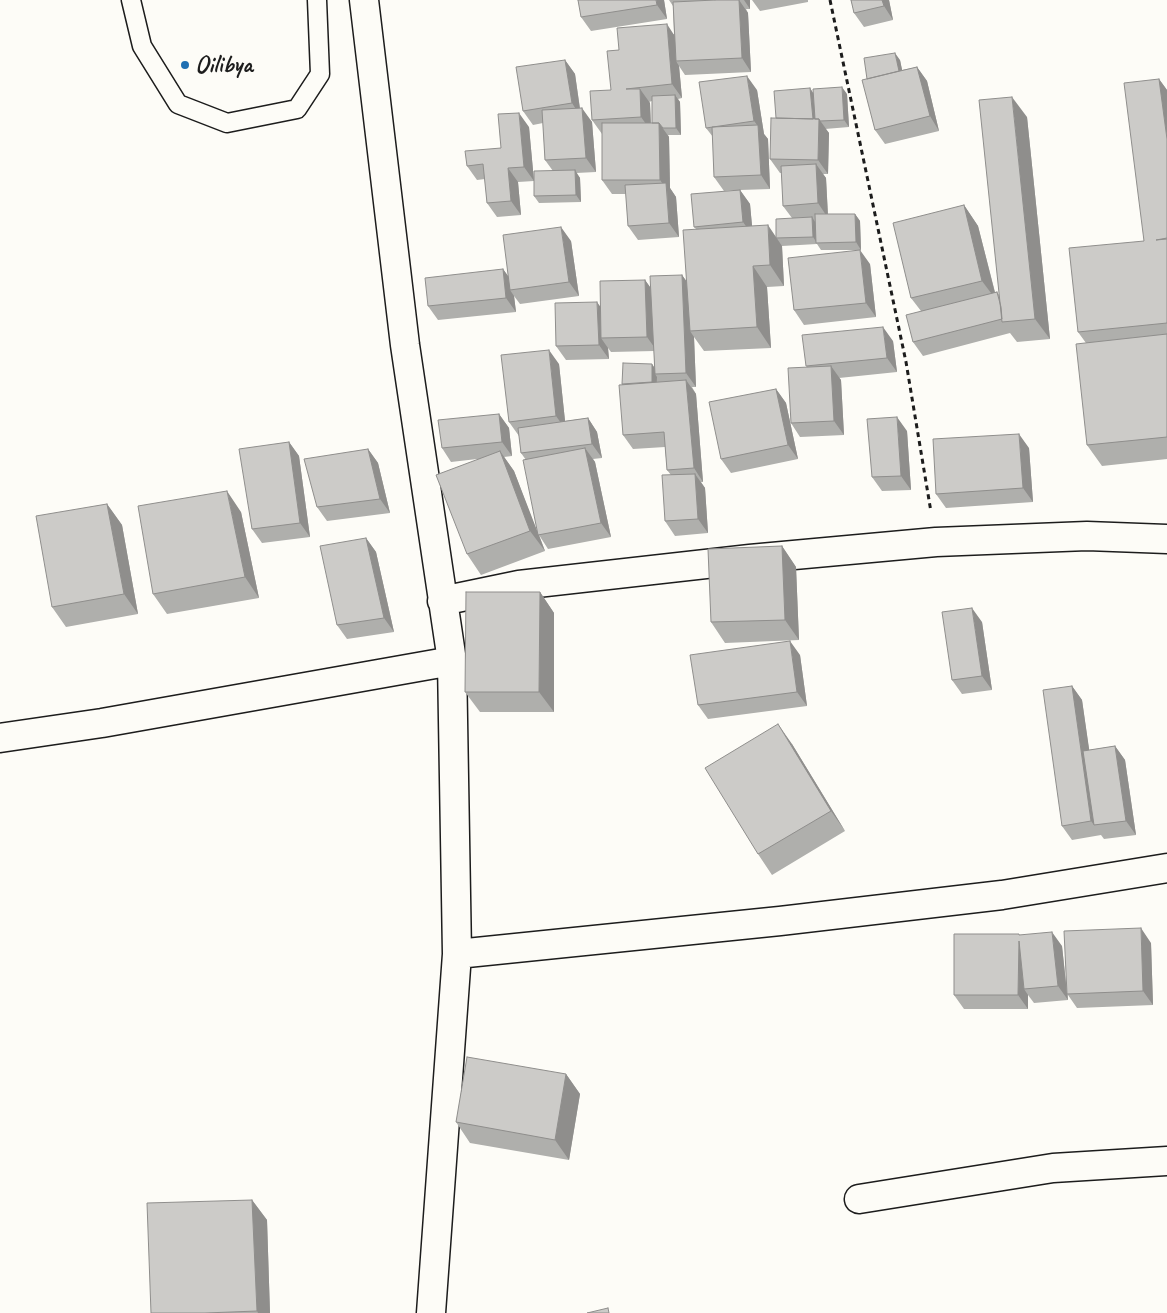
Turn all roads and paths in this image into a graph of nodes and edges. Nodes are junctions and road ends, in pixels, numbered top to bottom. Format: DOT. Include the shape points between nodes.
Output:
graph roads {
  1 [pos="131,0"];
  2 [pos="317,0"];
  3 [pos="364,0"];
  4 [pos="830,0"];
  5 [pos="1167,539"];
  6 [pos="936,542"];
  7 [pos="442,601"];
  8 [pos="452,661"];
  9 [pos="0,738"];
  10 [pos="1167,868"];
  11 [pos="457,954"];
  12 [pos="1167,1161"];
  13 [pos="859,1200"];
  14 [pos="431,1313"];
  1 -- 2 [label="lane" via="142,46 178,104 227,123 297,109 320,74"];
  3 -- 7 [label="street" via="405,346"];
  4 -- 6 [label="path" via="906,362"];
  5 -- 6 [label="street" via="1087,536"];
  6 -- 7 [label="street" via="741,560 519,586"];
  7 -- 8 [label="street"];
  8 -- 9 [label="street"];
  8 -- 11 [label="street"];
  10 -- 11 [label="street" via="1002,896"];
  11 -- 14 [label="street"];
  12 -- 13 [label="street" via="1053,1168"];
}
